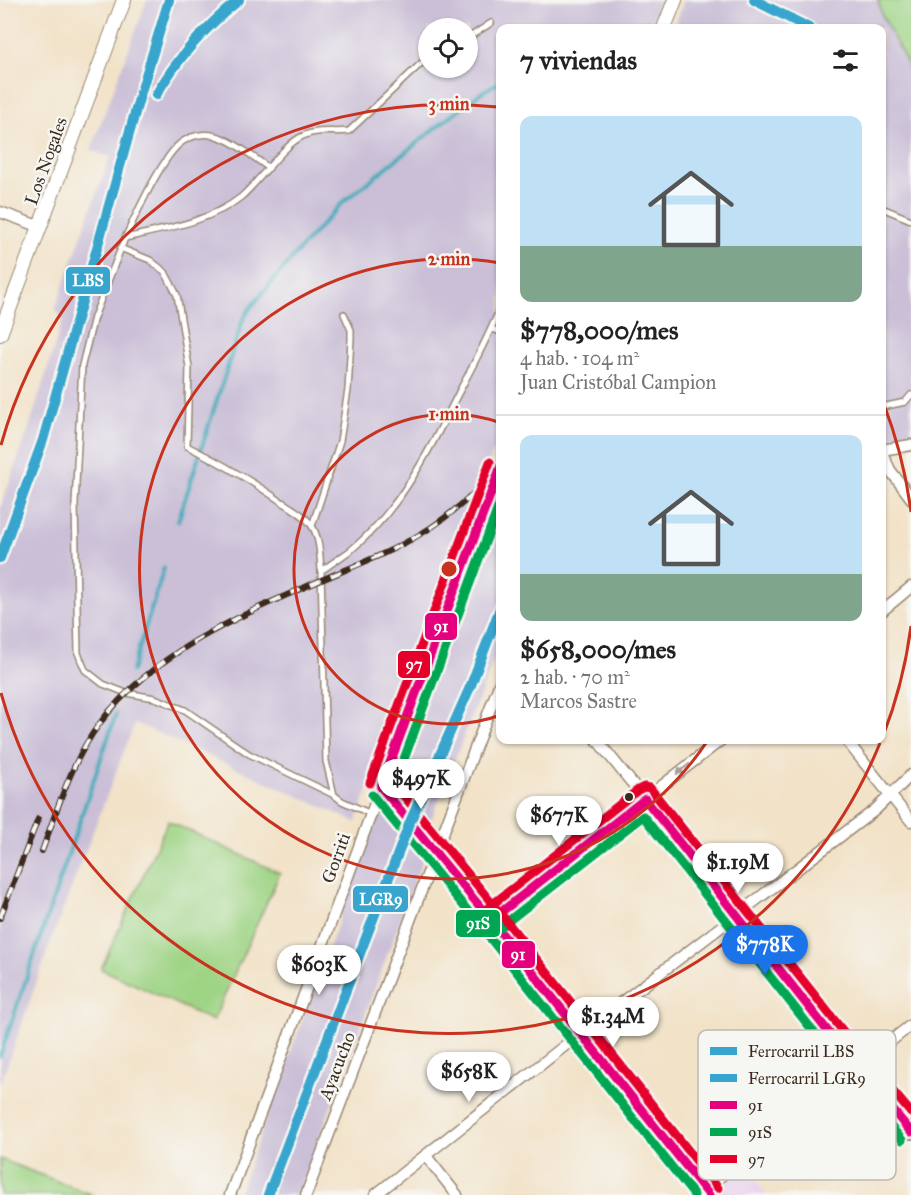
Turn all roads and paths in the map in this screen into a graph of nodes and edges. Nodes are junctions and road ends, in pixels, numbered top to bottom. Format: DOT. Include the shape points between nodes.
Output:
graph roads {
  1 [pos="124,0"];
  2 [pos="675,0"];
  3 [pos="491,23"];
  4 [pos="666,24"];
  5 [pos="478,31"];
  6 [pos="418,66"];
  7 [pos="269,168"];
  8 [pos="886,210"];
  9 [pos="0,212"];
  10 [pos="911,220"];
  11 [pos="40,227"];
  12 [pos="125,238"];
  13 [pos="120,248"];
  14 [pos="344,314"];
  15 [pos="496,319"];
  16 [pos="492,329"];
  17 [pos="496,330"];
  18 [pos="0,334"];
  19 [pos="911,395"];
  20 [pos="886,406"];
  21 [pos="911,445"];
  22 [pos="886,450"];
  23 [pos="886,460"];
  24 [pos="496,479"];
  25 [pos="911,498"];
  26 [pos="312,526"];
  27 [pos="321,571"];
  28 [pos="911,587"];
  29 [pos="886,608"];
  30 [pos="496,693"];
  31 [pos="600,744"];
  32 [pos="716,744"];
  33 [pos="849,744"];
  34 [pos="911,775"];
  35 [pos="381,788"];
  36 [pos="334,795"];
  37 [pos="890,795"];
  38 [pos="645,799"];
  39 [pos="371,814"];
  40 [pos="911,820"];
  41 [pos="436,852"];
  42 [pos="736,913"];
  43 [pos="491,920"];
  44 [pos="911,1025"];
  45 [pos="829,1030"];
  46 [pos="581,1033"];
  47 [pos="896,1037"];
  48 [pos="896,1114"];
  49 [pos="911,1132"];
  50 [pos="426,1156"];
  51 [pos="719,1180"];
  52 [pos="703,1193"];
  53 [pos="230,1195"];
  54 [pos="306,1195"];
  55 [pos="375,1195"];
  56 [pos="457,1195"];
  1 -- 11 [label="street, Los Nogales"];
  2 -- 4 [label="street"];
  3 -- 5 [label="lane"];
  6 -- 7 [label="lane" via="349,131 302,136"];
  7 -- 12 [label="lane" via="242,196 222,209 171,228"];
  7 -- 12 [label="lane" via="223,138 210,134 192,137 173,150"];
  8 -- 10 [label="lane"];
  9 -- 11 [label="street"];
  11 -- 18 [label="street, Los Nogales"];
  12 -- 13 [label="lane"];
  13 -- 26 [label="lane" via="150,260 165,272 177,295 189,367 187,446 272,495"];
  13 -- 36 [label="lane" via="94,317 82,365 75,504 78,653 85,670 103,684 185,711 249,754"];
  14 -- 26 [label="lane" via="351,339 340,441"];
  15 -- 16 [label="lane"];
  16 -- 17 [label="lane"];
  16 -- 27 [label="lane" via="407,485 352,549"];
  19 -- 20 [label="lane" via="905,402"];
  21 -- 22 [label="street"];
  23 -- 25 [label="street"];
  24 -- 35 [label="street, Gorriti"];
  26 -- 27 [label="lane"];
  27 -- 36 [label="lane" via="326,761"];
  28 -- 29 [label="street"];
  30 -- 41 [label="street, Ayacucho"];
  31 -- 38 [label="street"];
  32 -- 38 [label="street, one-way"];
  33 -- 37 [label="street"];
  34 -- 37 [label="street"];
  35 -- 39 [label="street, Gorriti"];
  35 -- 41 [label="street"];
  36 -- 39 [label="lane"];
  37 -- 40 [label="street"];
  37 -- 42 [label="street"];
  38 -- 42 [label="street"];
  38 -- 43 [label="street"];
  39 -- 53 [label="street, Gorriti"];
  41 -- 43 [label="street"];
  41 -- 54 [label="street, Ayacucho"];
  42 -- 45 [label="street"];
  42 -- 46 [label="street"];
  43 -- 46 [label="street"];
  44 -- 47 [label="street"];
  46 -- 50 [label="street"];
  46 -- 52 [label="street"];
  48 -- 49 [label="street"];
  50 -- 55 [label="street"];
  50 -- 56 [label="street"];
  51 -- 52 [label="street"];
}
